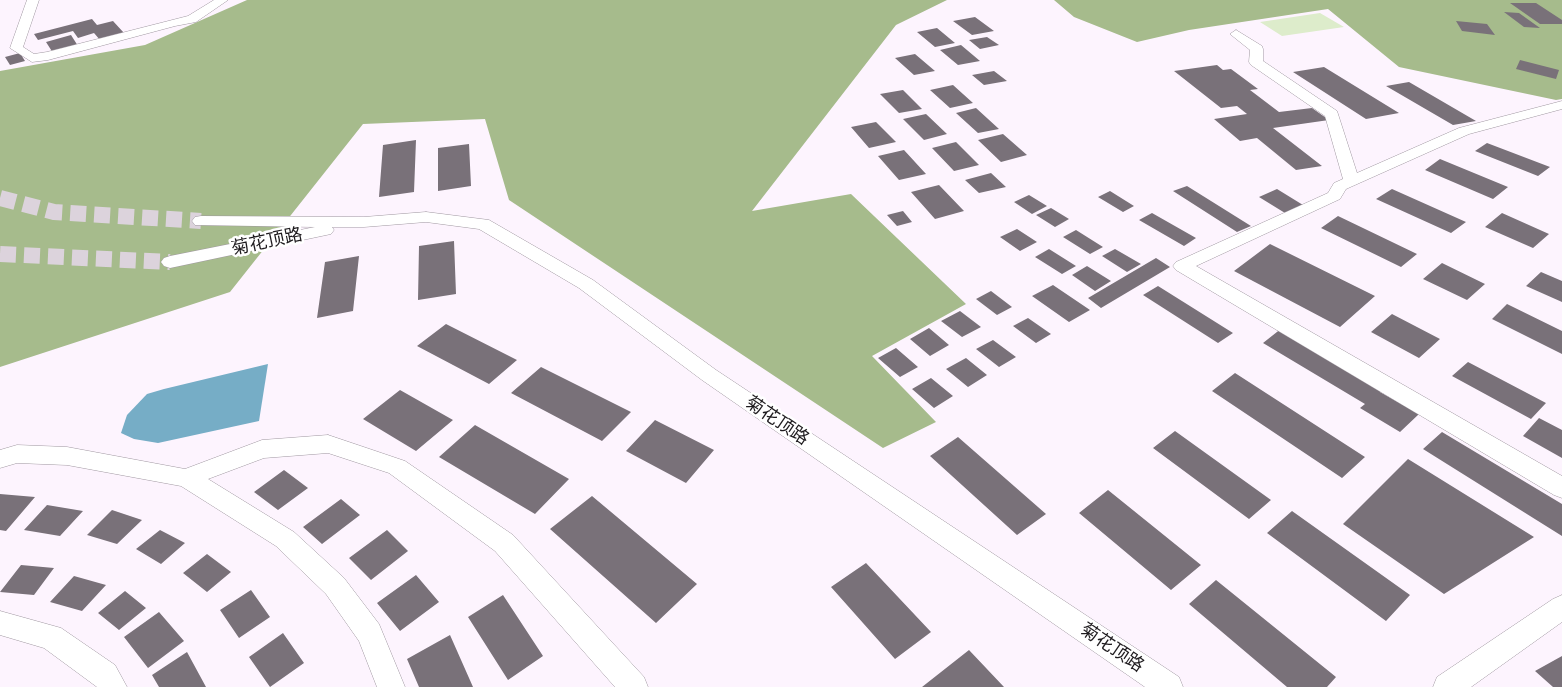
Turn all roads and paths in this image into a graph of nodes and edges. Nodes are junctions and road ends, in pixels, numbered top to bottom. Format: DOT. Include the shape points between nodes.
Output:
graph roads {
  1 [pos="33,0"];
  2 [pos="222,0"];
  3 [pos="1236,34"];
  4 [pos="1562,105"];
  5 [pos="1352,180"];
  6 [pos="201,221"];
  7 [pos="364,222"];
  8 [pos="170,262"];
  9 [pos="0,459"];
  10 [pos="186,478"];
  11 [pos="1562,488"];
  12 [pos="1562,607"];
  13 [pos="0,623"];
  14 [pos="112,687"];
  15 [pos="391,687"];
  16 [pos="634,687"];
  17 [pos="1169,687"];
  18 [pos="1447,687"];
  1 -- 2 [label="street" via="16,48 32,58 192,19"];
  3 -- 5 [label="street" via="1257,49 1256,62 1332,114"];
  4 -- 5 [label="street" via="1464,131"];
  5 -- 11 [label="street" via="1340,186 1334,196 1182,266"];
  6 -- 7 [label="street, 菊花顶路"];
  7 -- 8 [label="street, 菊花顶路"];
  7 -- 17 [label="street, 菊花顶路" via="426,217 483,224 586,284 709,375"];
  9 -- 10 [label="street" via="17,454 67,456"];
  10 -- 15 [label="street" via="285,540 334,586 369,633"];
  10 -- 16 [label="street" via="262,449 328,444 397,467 504,543"];
  12 -- 18 [label="street"];
  13 -- 14 [label="street" via="50,637 105,675"];
}
